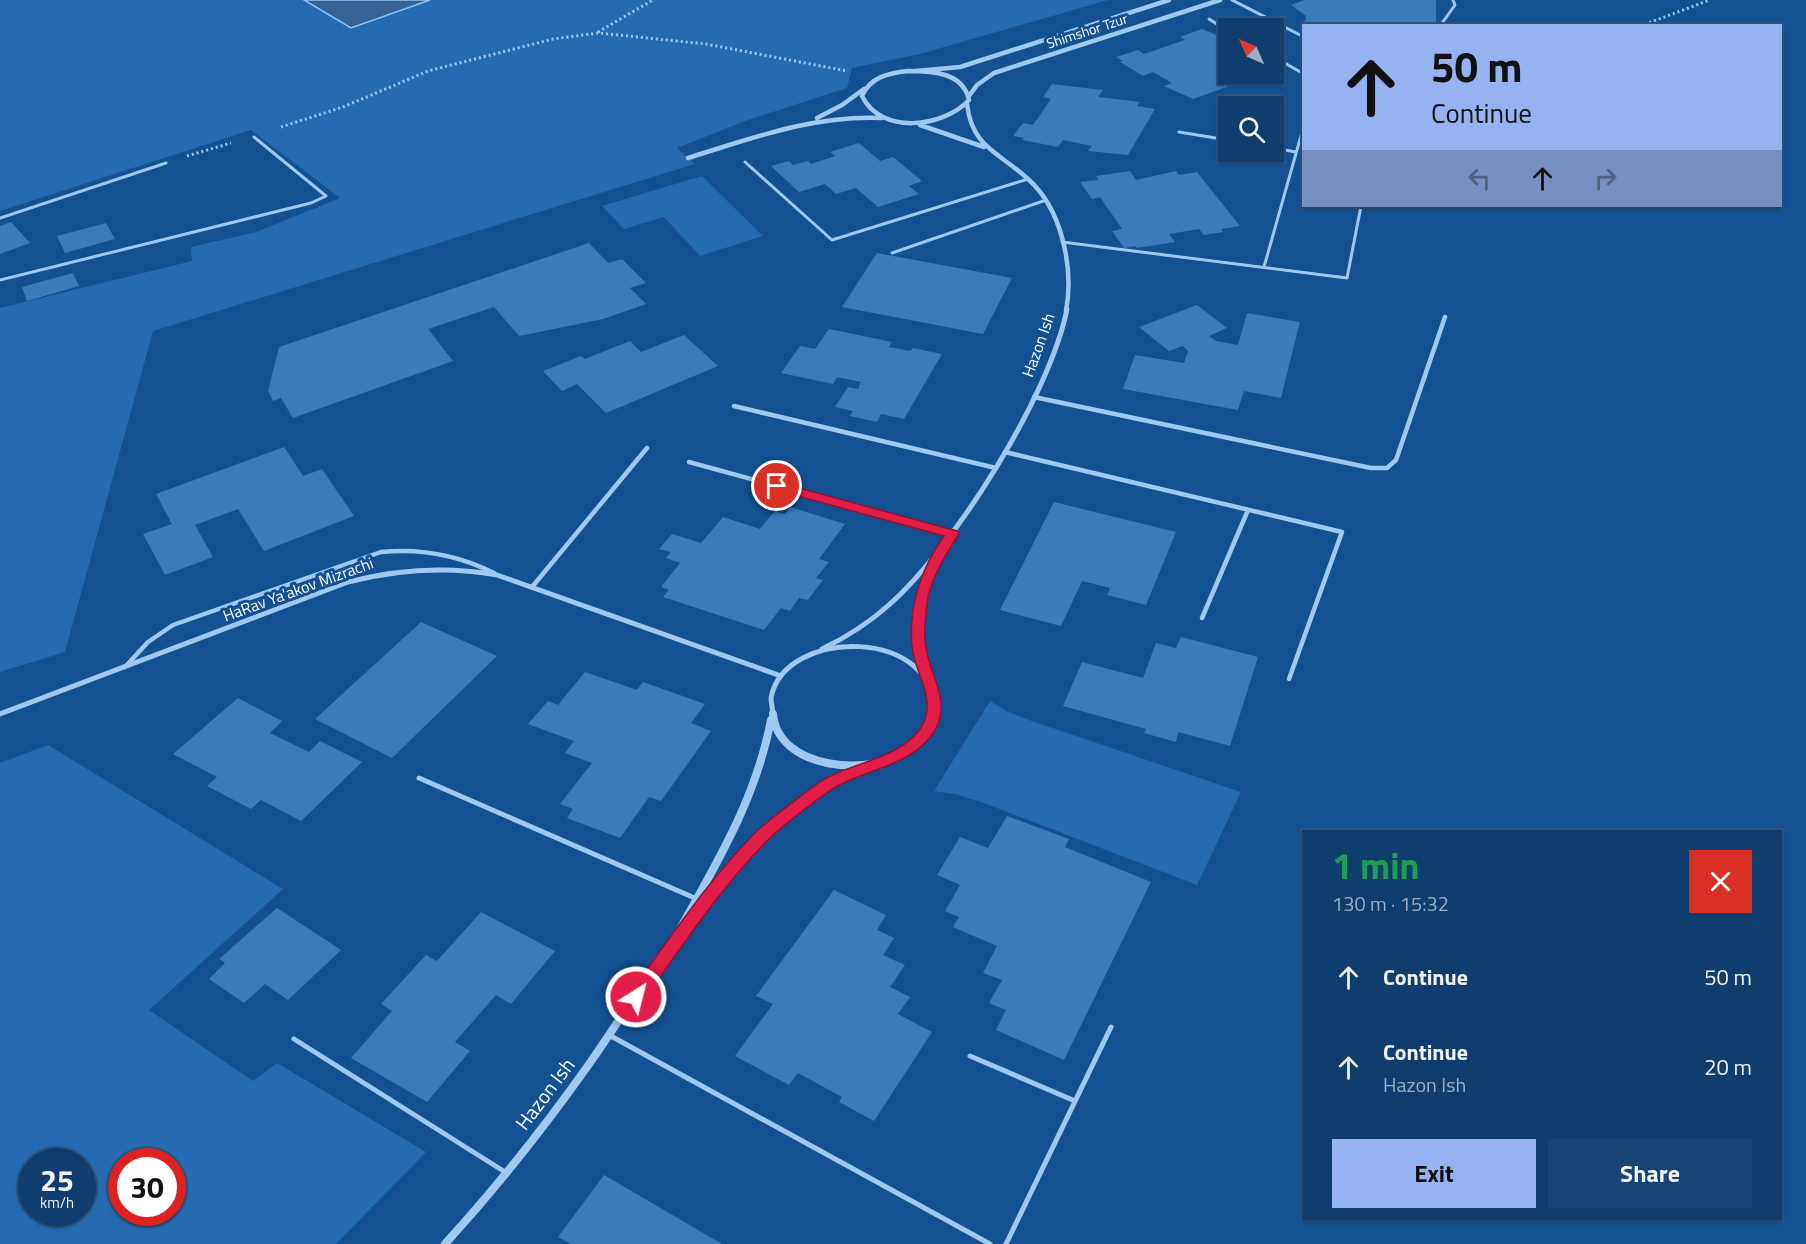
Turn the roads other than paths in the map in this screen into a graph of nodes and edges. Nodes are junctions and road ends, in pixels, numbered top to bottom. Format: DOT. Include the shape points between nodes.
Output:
graph roads {
  1 [pos="1169,0"];
  2 [pos="1220,0"];
  3 [pos="1232,0"];
  4 [pos="1453,0"];
  5 [pos="1209,19"];
  6 [pos="1441,24"];
  7 [pos="1218,25"];
  8 [pos="1302,36"];
  9 [pos="1284,63"];
  10 [pos="915,71"];
  11 [pos="1302,73"];
  12 [pos="867,86"];
  13 [pos="969,96"];
  14 [pos="967,104"];
  15 [pos="892,120"];
  16 [pos="811,121"];
  17 [pos="908,122"];
  18 [pos="1179,132"];
  19 [pos="1302,132"];
  20 [pos="254,136"];
  21 [pos="1218,139"];
  22 [pos="1284,150"];
  23 [pos="994,152"];
  24 [pos="1296,152"];
  25 [pos="688,158"];
  26 [pos="745,162"];
  27 [pos="166,163"];
  28 [pos="1028,179"];
  29 [pos="1046,200"];
  30 [pos="1361,207"];
  31 [pos="0,218"];
  32 [pos="1062,242"];
  33 [pos="892,253"];
  34 [pos="1264,267"];
  35 [pos="0,280"];
  36 [pos="1445,317"];
  37 [pos="1034,397"];
  38 [pos="734,406"];
  39 [pos="647,448"];
  40 [pos="1005,452"];
  41 [pos="689,462"];
  42 [pos="996,468"];
  43 [pos="1248,510"];
  44 [pos="952,534"];
  45 [pos="942,549"];
  46 [pos="497,575"];
  47 [pos="532,587"];
  48 [pos="1202,618"];
  49 [pos="822,649"];
  50 [pos="123,669"];
  51 [pos="781,676"];
  52 [pos="926,676"];
  53 [pos="1289,679"];
  54 [pos="0,714"];
  55 [pos="771,717"];
  56 [pos="876,764"];
  57 [pos="419,778"];
  58 [pos="696,899"];
  59 [pos="664,958"];
  60 [pos="1111,1027"];
  61 [pos="609,1035"];
  62 [pos="294,1039"];
  63 [pos="970,1056"];
  64 [pos="1076,1101"];
  65 [pos="505,1172"];
  66 [pos="445,1244"];
  67 [pos="990,1244"];
  68 [pos="1006,1244"];
  1 -- 10 [label="street, Shimshor Tzur" via="971,64"];
  2 -- 13 [label="street, Shimshor Tzur" via="994,73"];
  3 -- 8 [label="lane"];
  4 -- 6 [label="lane" via="1455,5"];
  5 -- 7 [label="lane"];
  9 -- 11 [label="lane"];
  10 -- 12 [label="street" via="879,78"];
  10 -- 13 [label="street" via="953,78"];
  12 -- 15 [label="street" via="862,96 864,104 877,115"];
  12 -- 16 [label="street"];
  13 -- 14 [label="street"];
  14 -- 17 [label="street" via="948,117"];
  14 -- 23 [label="street, Hazon Ish" via="970,127"];
  15 -- 16 [label="street" via="854,117"];
  15 -- 17 [label="street"];
  16 -- 25 [label="street"];
  17 -- 23 [label="street, Hazon Ish" via="956,135"];
  18 -- 21 [label="lane"];
  19 -- 24 [label="lane"];
  20 -- 35 [label="lane" via="326,196 311,203"];
  22 -- 24 [label="lane"];
  23 -- 28 [label="street, Hazon Ish"];
  24 -- 34 [label="lane"];
  26 -- 28 [label="lane" via="832,240"];
  27 -- 31 [label="lane"];
  28 -- 29 [label="street, Hazon Ish"];
  29 -- 32 [label="street, Hazon Ish"];
  29 -- 33 [label="lane"];
  30 -- 34 [label="lane" via="1347,278"];
  32 -- 34 [label="lane"];
  32 -- 37 [label="street, Hazon Ish" via="1068,283 1066,308 1059,337"];
  36 -- 37 [label="lane" via="1396,460 1387,468 1371,468"];
  37 -- 40 [label="street, Hazon Ish"];
  38 -- 42 [label="lane"];
  39 -- 47 [label="lane"];
  40 -- 42 [label="street, Hazon Ish"];
  40 -- 43 [label="lane"];
  41 -- 44 [label="lane"];
  42 -- 44 [label="street, Hazon Ish"];
  43 -- 48 [label="lane"];
  43 -- 53 [label="lane" via="1342,532"];
  44 -- 45 [label="street, Hazon Ish"];
  45 -- 49 [label="street, Hazon Ish" via="890,605 851,634"];
  45 -- 52 [label="street, Hazon Ish" via="924,586 919,610 919,648"];
  46 -- 47 [label="street, HaRav Ya'akov Mizrachi"];
  46 -- 50 [label="street, HaRav Ya'akov Mizrachi" via="430,567 366,577"];
  46 -- 50 [label="lane" via="439,553 411,549 381,552 173,625 148,642"];
  47 -- 51 [label="street, HaRav Ya'akov Mizrachi"];
  49 -- 51 [label="street" via="797,661"];
  49 -- 52 [label="street" via="855,644 879,646 911,661"];
  50 -- 54 [label="street, HaRav Ya'akov Mizrachi"];
  51 -- 55 [label="street" via="772,694"];
  52 -- 56 [label="street" via="936,703 927,731 912,748"];
  55 -- 56 [label="street" via="783,740 813,760 851,767"];
  55 -- 58 [label="street, Hazon Ish" via="764,761 746,807"];
  56 -- 59 [label="street, Hazon Ish" via="822,788 764,834 724,878"];
  57 -- 58 [label="lane"];
  58 -- 59 [label="street, Hazon Ish"];
  59 -- 61 [label="street, Hazon Ish"];
  60 -- 64 [label="lane"];
  61 -- 65 [label="street, Hazon Ish"];
  61 -- 67 [label="lane"];
  62 -- 65 [label="lane"];
  63 -- 64 [label="lane"];
  64 -- 68 [label="lane"];
  65 -- 66 [label="street, Hazon Ish"];
}
